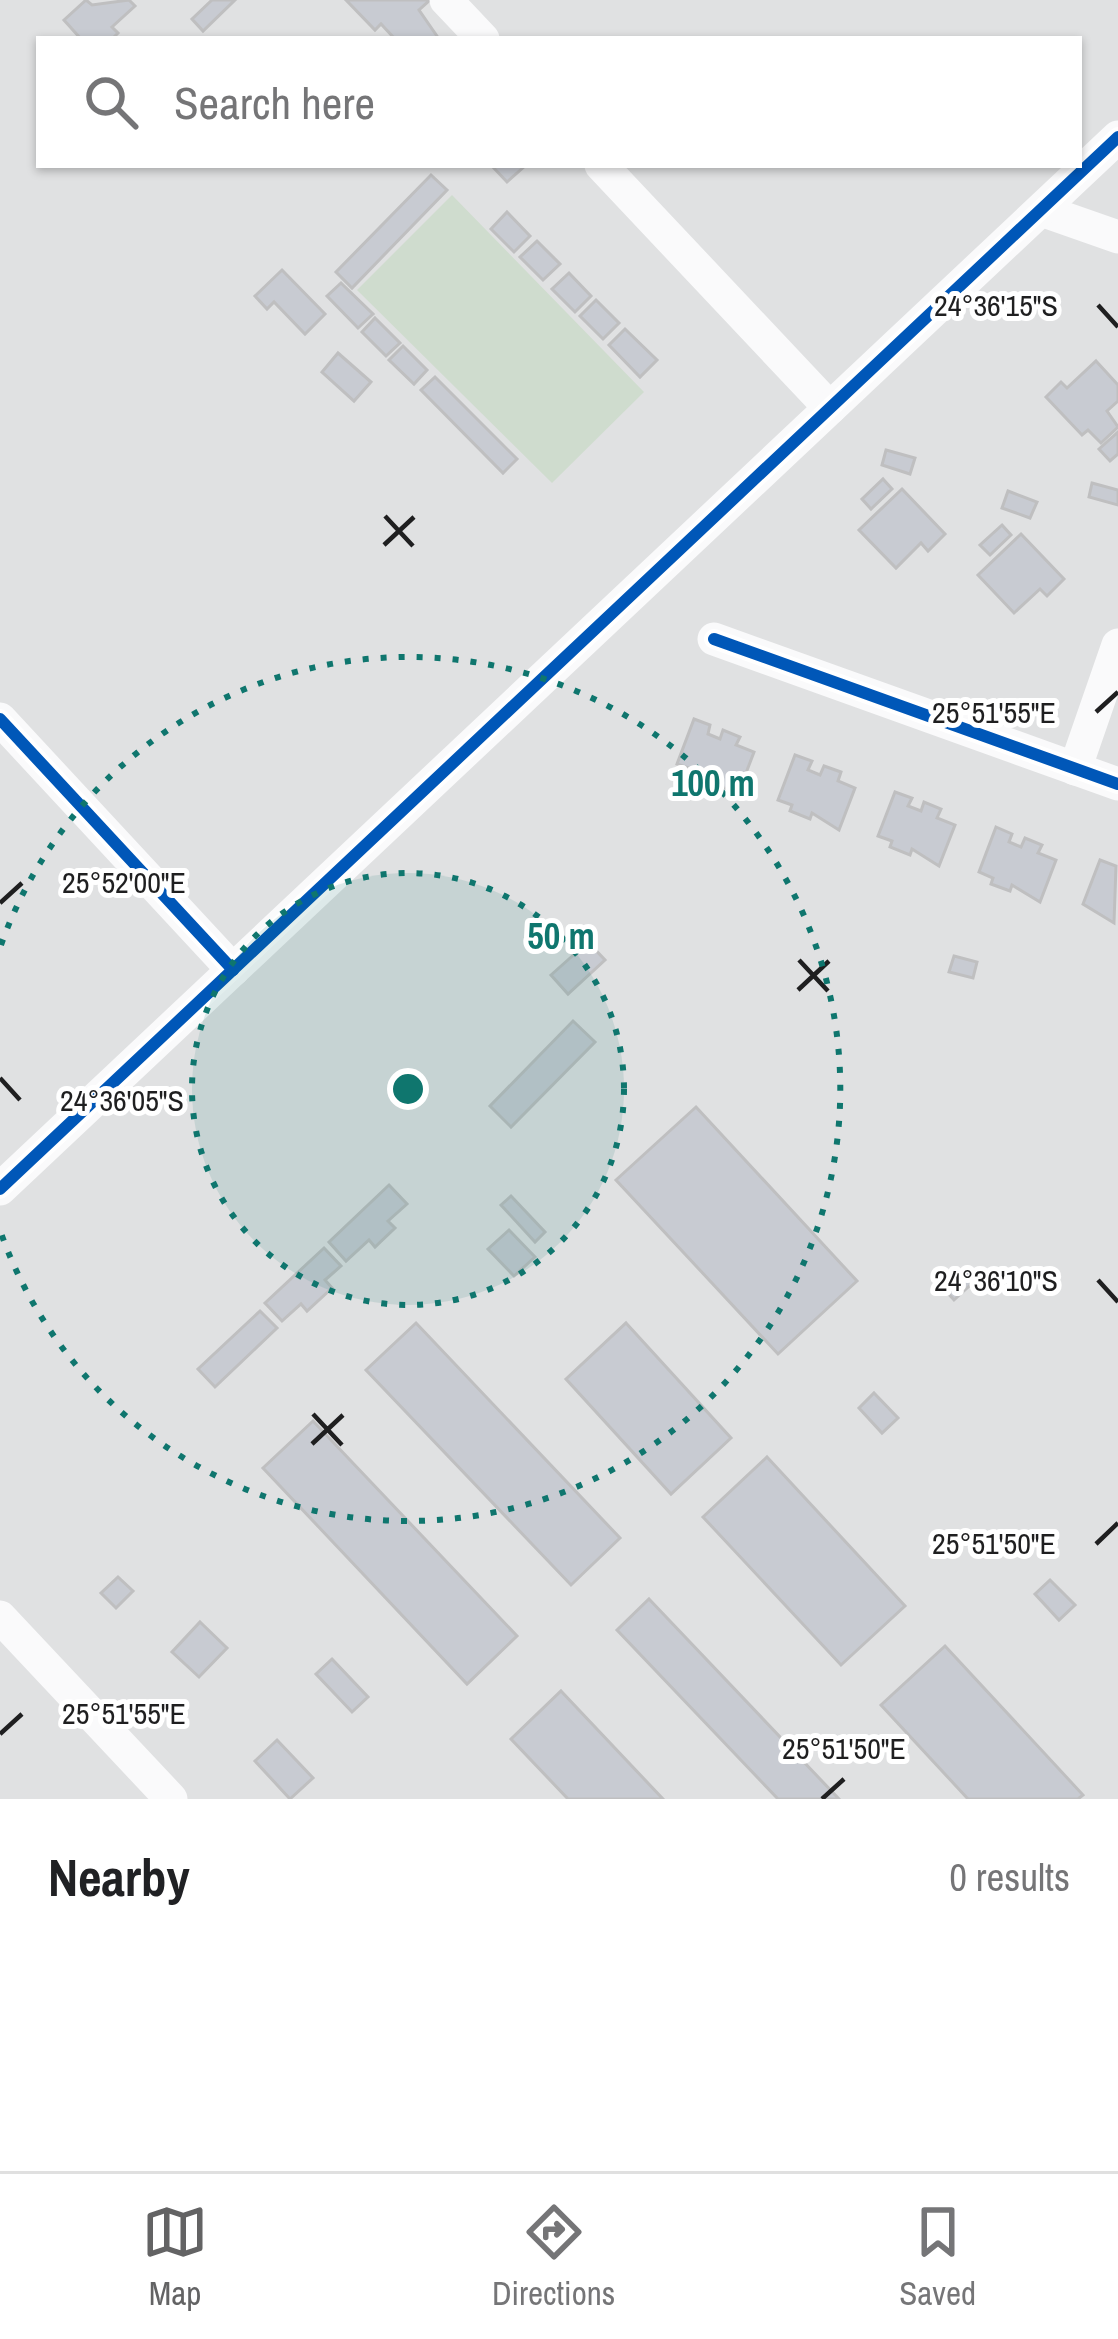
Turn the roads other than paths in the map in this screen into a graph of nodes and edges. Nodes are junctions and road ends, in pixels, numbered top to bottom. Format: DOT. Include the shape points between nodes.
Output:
graph roads {
  1 [pos="446,0"];
  2 [pos="480,36"];
  3 [pos="1118,137"];
  4 [pos="604,168"];
  5 [pos="1041,210"];
  6 [pos="1118,237"];
  7 [pos="830,408"];
  8 [pos="714,639"];
  9 [pos="1118,645"];
  10 [pos="0,719"];
  11 [pos="1075,769"];
  12 [pos="1118,784"];
  13 [pos="232,970"];
  14 [pos="0,1189"];
  15 [pos="0,1617"];
  16 [pos="171,1799"];
  1 -- 2 [label="street"];
  3 -- 5 [label="street"];
  4 -- 7 [label="street"];
  5 -- 6 [label="street"];
  5 -- 7 [label="street"];
  7 -- 13 [label="street"];
  8 -- 11 [label="street"];
  9 -- 11 [label="street"];
  10 -- 13 [label="street"];
  11 -- 12 [label="street"];
  13 -- 14 [label="street"];
  15 -- 16 [label="street"];
}
